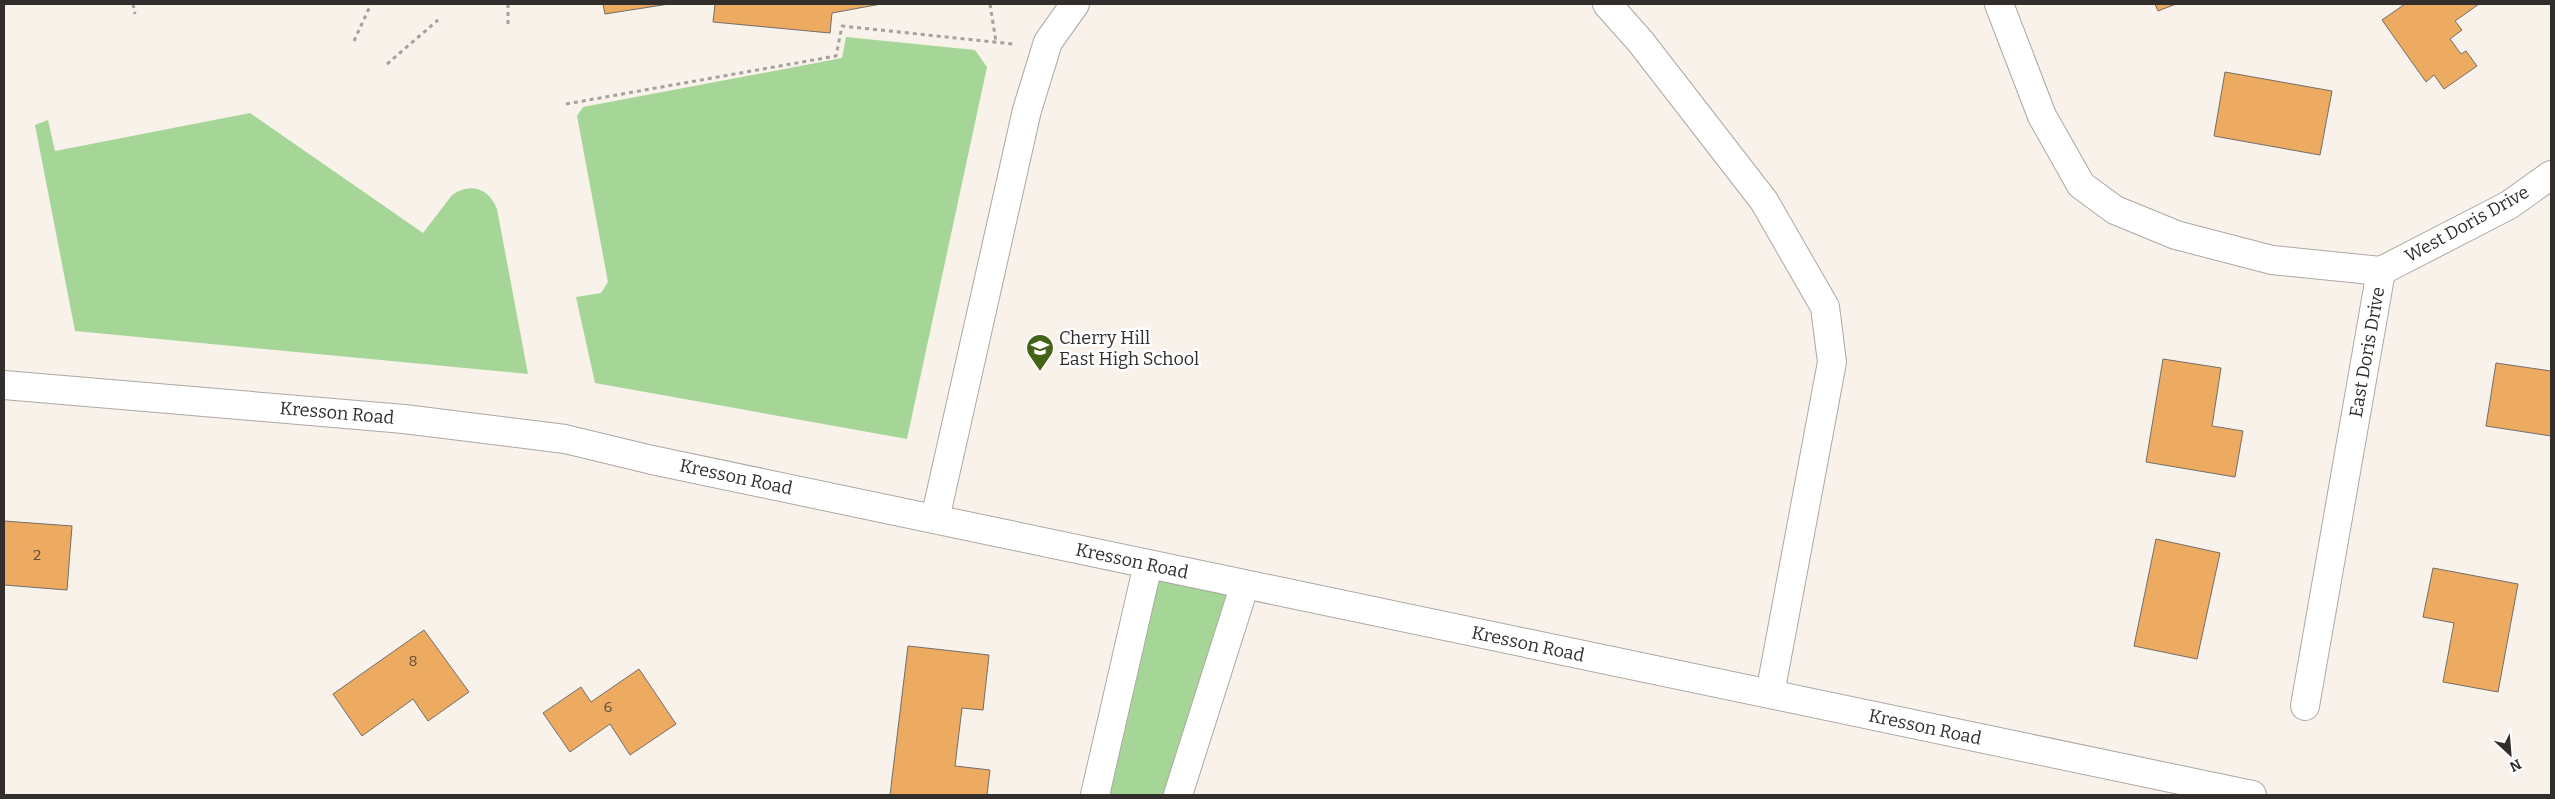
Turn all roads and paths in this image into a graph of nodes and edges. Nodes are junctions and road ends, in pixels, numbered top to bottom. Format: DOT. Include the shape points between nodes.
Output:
graph roads {
  1 [pos="133,4"];
  2 [pos="371,4"];
  3 [pos="508,4"];
  4 [pos="990,4"];
  5 [pos="1075,4"];
  6 [pos="1607,4"];
  7 [pos="1999,4"];
  8 [pos="135,14"];
  9 [pos="438,20"];
  10 [pos="508,24"];
  11 [pos="354,42"];
  12 [pos="996,42"];
  13 [pos="1018,44"];
  14 [pos="387,64"];
  15 [pos="566,104"];
  16 [pos="2551,175"];
  17 [pos="2381,270"];
  18 [pos="4,386"];
  19 [pos="935,519"];
  20 [pos="1148,564"];
  21 [pos="1245,584"];
  22 [pos="1770,694"];
  23 [pos="2305,706"];
  24 [pos="1095,795"];
  25 [pos="1178,795"];
  26 [pos="2252,795"];
  1 -- 8 [label="path"];
  2 -- 11 [label="path"];
  3 -- 10 [label="path"];
  4 -- 12 [label="path"];
  5 -- 19 [label="street" via="1048,42 1027,110"];
  6 -- 22 [label="street" via="1640,41 1764,201 1825,307 1832,362"];
  7 -- 17 [label="street, East Doris Drive" via="2042,116 2081,184 2115,210 2176,235 2272,260"];
  9 -- 14 [label="path"];
  12 -- 13 [label="path"];
  12 -- 15 [label="path" via="842,26 836,56"];
  16 -- 17 [label="street, West Doris Drive" via="2509,205"];
  17 -- 23 [label="street, East Doris Drive"];
  18 -- 19 [label="street, Kresson Road" via="280,407 565,439"];
  19 -- 20 [label="street, Kresson Road"];
  20 -- 21 [label="street, Kresson Road"];
  20 -- 24 [label="street"];
  21 -- 22 [label="street, Kresson Road"];
  21 -- 25 [label="street"];
  22 -- 26 [label="street, Kresson Road"];
}
